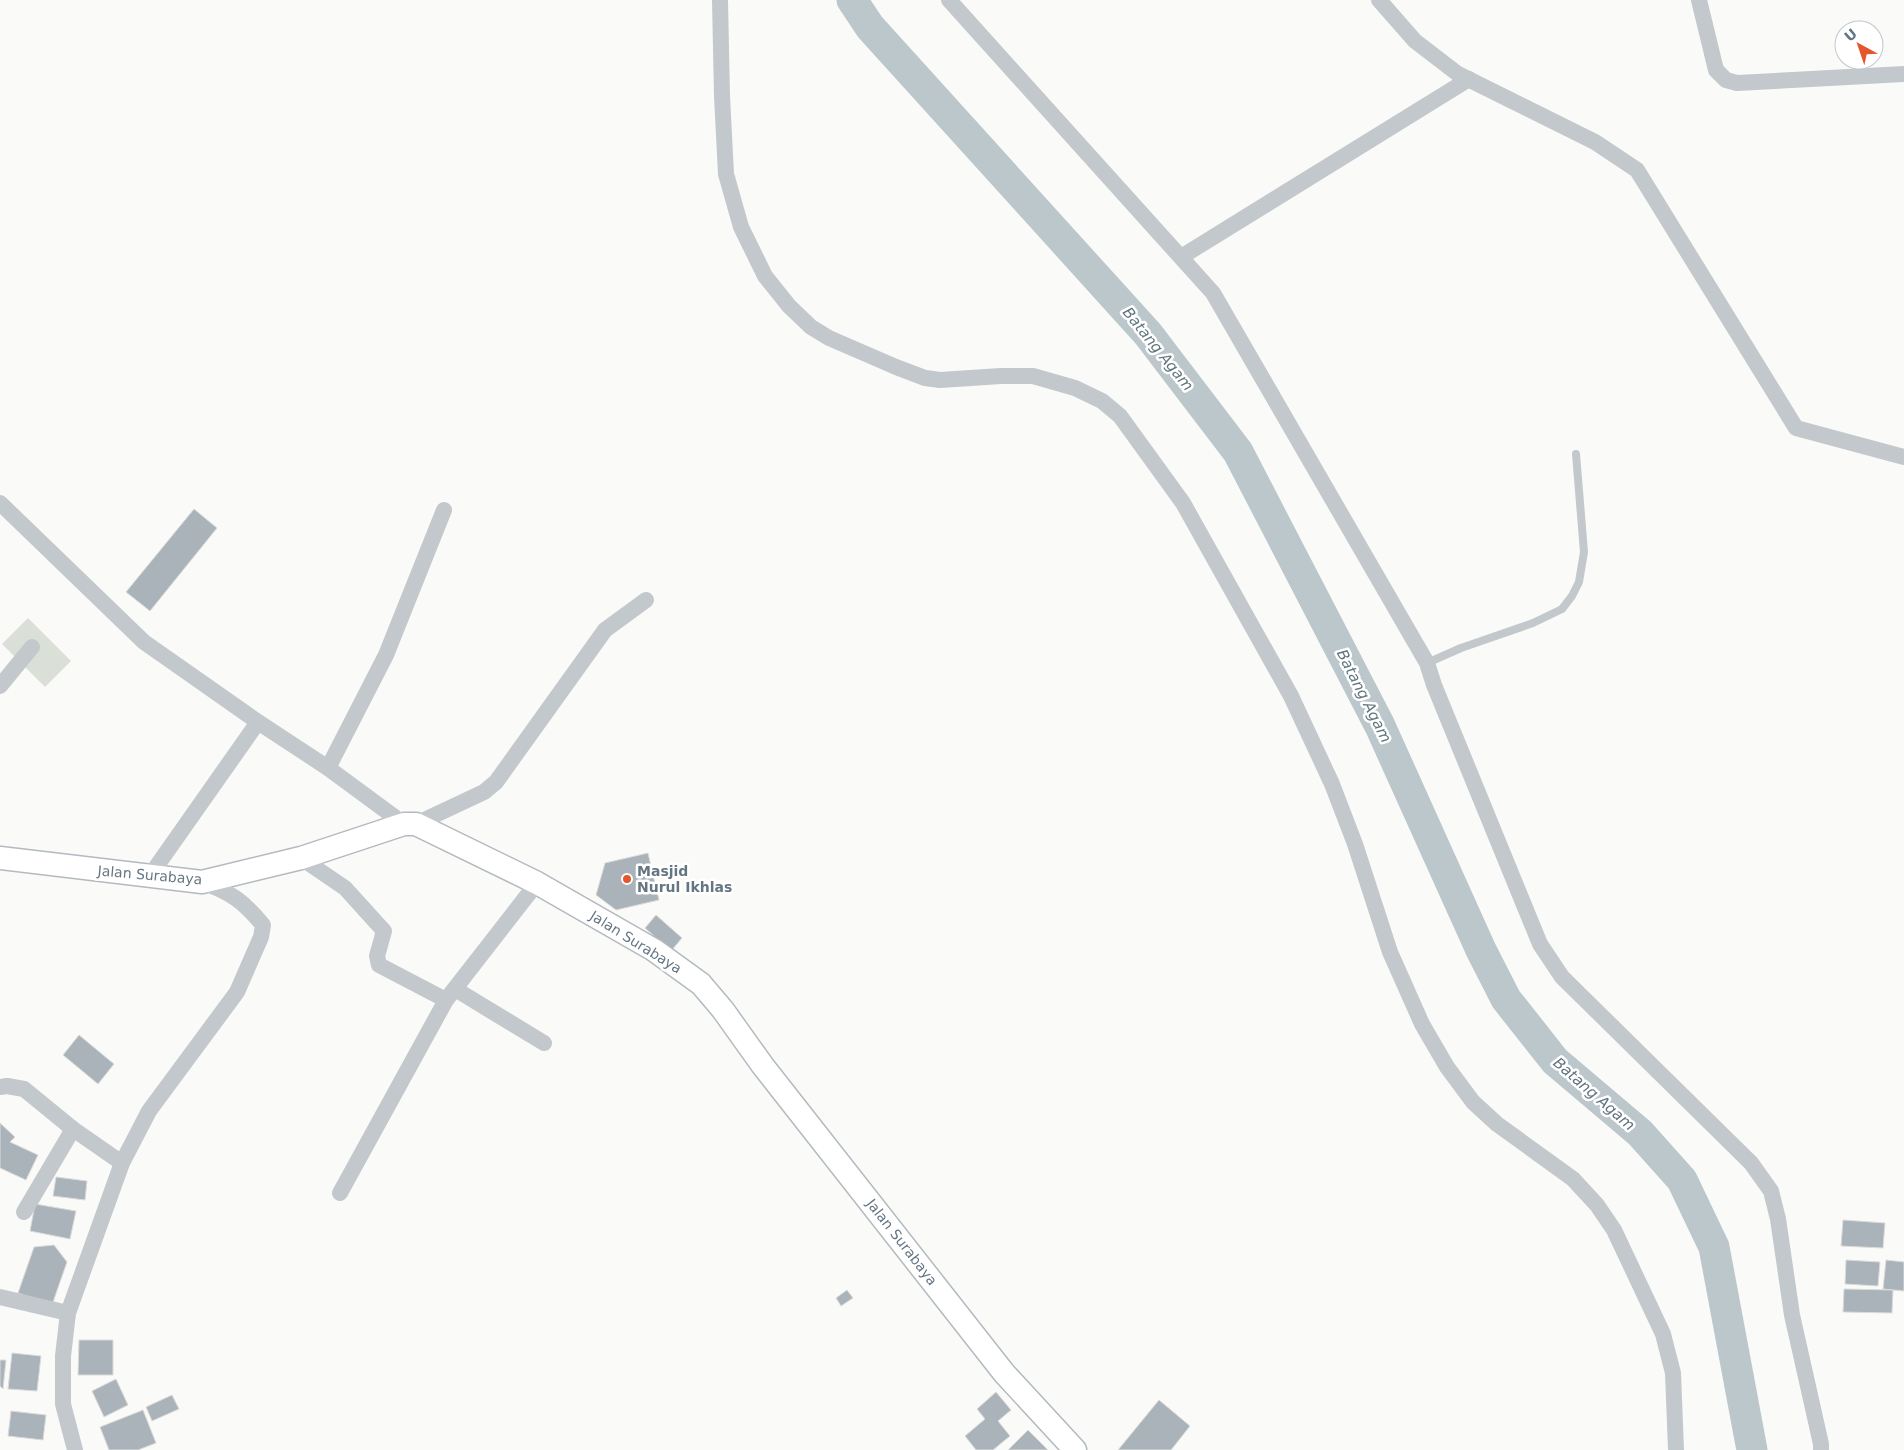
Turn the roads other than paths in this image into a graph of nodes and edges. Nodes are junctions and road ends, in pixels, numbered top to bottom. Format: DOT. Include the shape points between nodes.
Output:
graph roads {
  1 [pos="720,0"];
  2 [pos="949,0"];
  3 [pos="1379,0"];
  4 [pos="1699,0"];
  5 [pos="1904,74"];
  6 [pos="1469,79"];
  7 [pos="1181,257"];
  8 [pos="1576,454"];
  9 [pos="1904,457"];
  10 [pos="0,503"];
  11 [pos="444,510"];
  12 [pos="646,600"];
  13 [pos="32,647"];
  14 [pos="1427,663"];
  15 [pos="0,686"];
  16 [pos="258,722"];
  17 [pos="328,768"];
  18 [pos="410,824"];
  19 [pos="0,858"];
  20 [pos="301,858"];
  21 [pos="149,877"];
  22 [pos="202,882"];
  23 [pos="537,883"];
  24 [pos="451,994"];
  25 [pos="544,1043"];
  26 [pos="0,1087"];
  27 [pos="73,1128"];
  28 [pos="122,1162"];
  29 [pos="340,1193"];
  30 [pos="24,1212"];
  31 [pos="0,1297"];
  32 [pos="68,1313"];
  33 [pos="75,1450"];
  34 [pos="1075,1450"];
  35 [pos="1676,1450"];
  36 [pos="1821,1450"];
  1 -- 35 [label="street" via="726,174 741,228 765,276 811,327 896,367 940,380 1033,376 1074,388 1102,401 1120,416 1183,503 1291,696 1332,784 1390,952 1422,1024 1447,1067 1473,1102 1497,1124 1573,1179 1614,1230 1663,1334 1673,1373"];
  2 -- 7 [label="street"];
  3 -- 6 [label="street" via="1415,41"];
  4 -- 5 [label="street" via="1716,70 1726,80 1737,83"];
  6 -- 7 [label="street"];
  6 -- 9 [label="street" via="1595,142 1637,170 1796,428"];
  7 -- 14 [label="street" via="1213,293"];
  8 -- 14 [label="lane" via="1584,552 1579,582 1572,596 1562,608 1533,624"];
  10 -- 16 [label="street" via="144,642"];
  11 -- 17 [label="street" via="386,655"];
  12 -- 18 [label="street" via="605,630 496,782 484,792"];
  13 -- 15 [label="street"];
  14 -- 36 [label="street" via="1540,944 1562,977 1751,1163 1771,1191 1792,1314"];
  16 -- 17 [label="street"];
  16 -- 21 [label="street"];
  17 -- 18 [label="street"];
  18 -- 20 [label="street, Jalan Surabaya"];
  18 -- 23 [label="street, Jalan Surabaya"];
  19 -- 21 [label="street, Jalan Surabaya"];
  20 -- 22 [label="street, Jalan Surabaya"];
  20 -- 24 [label="street" via="344,888 384,931 377,956 379,965"];
  21 -- 22 [label="street, Jalan Surabaya"];
  22 -- 28 [label="street" via="234,896 251,911 262,925 261,937 237,992 149,1111"];
  23 -- 24 [label="street"];
  23 -- 34 [label="street, Jalan Surabaya" via="654,950 701,984 1004,1374"];
  24 -- 25 [label="street"];
  24 -- 29 [label="street"];
  26 -- 27 [label="street" via="24,1089"];
  27 -- 28 [label="street"];
  27 -- 30 [label="street"];
  28 -- 32 [label="street"];
  31 -- 32 [label="street"];
  32 -- 33 [label="street" via="63,1356 64,1404"];
}
